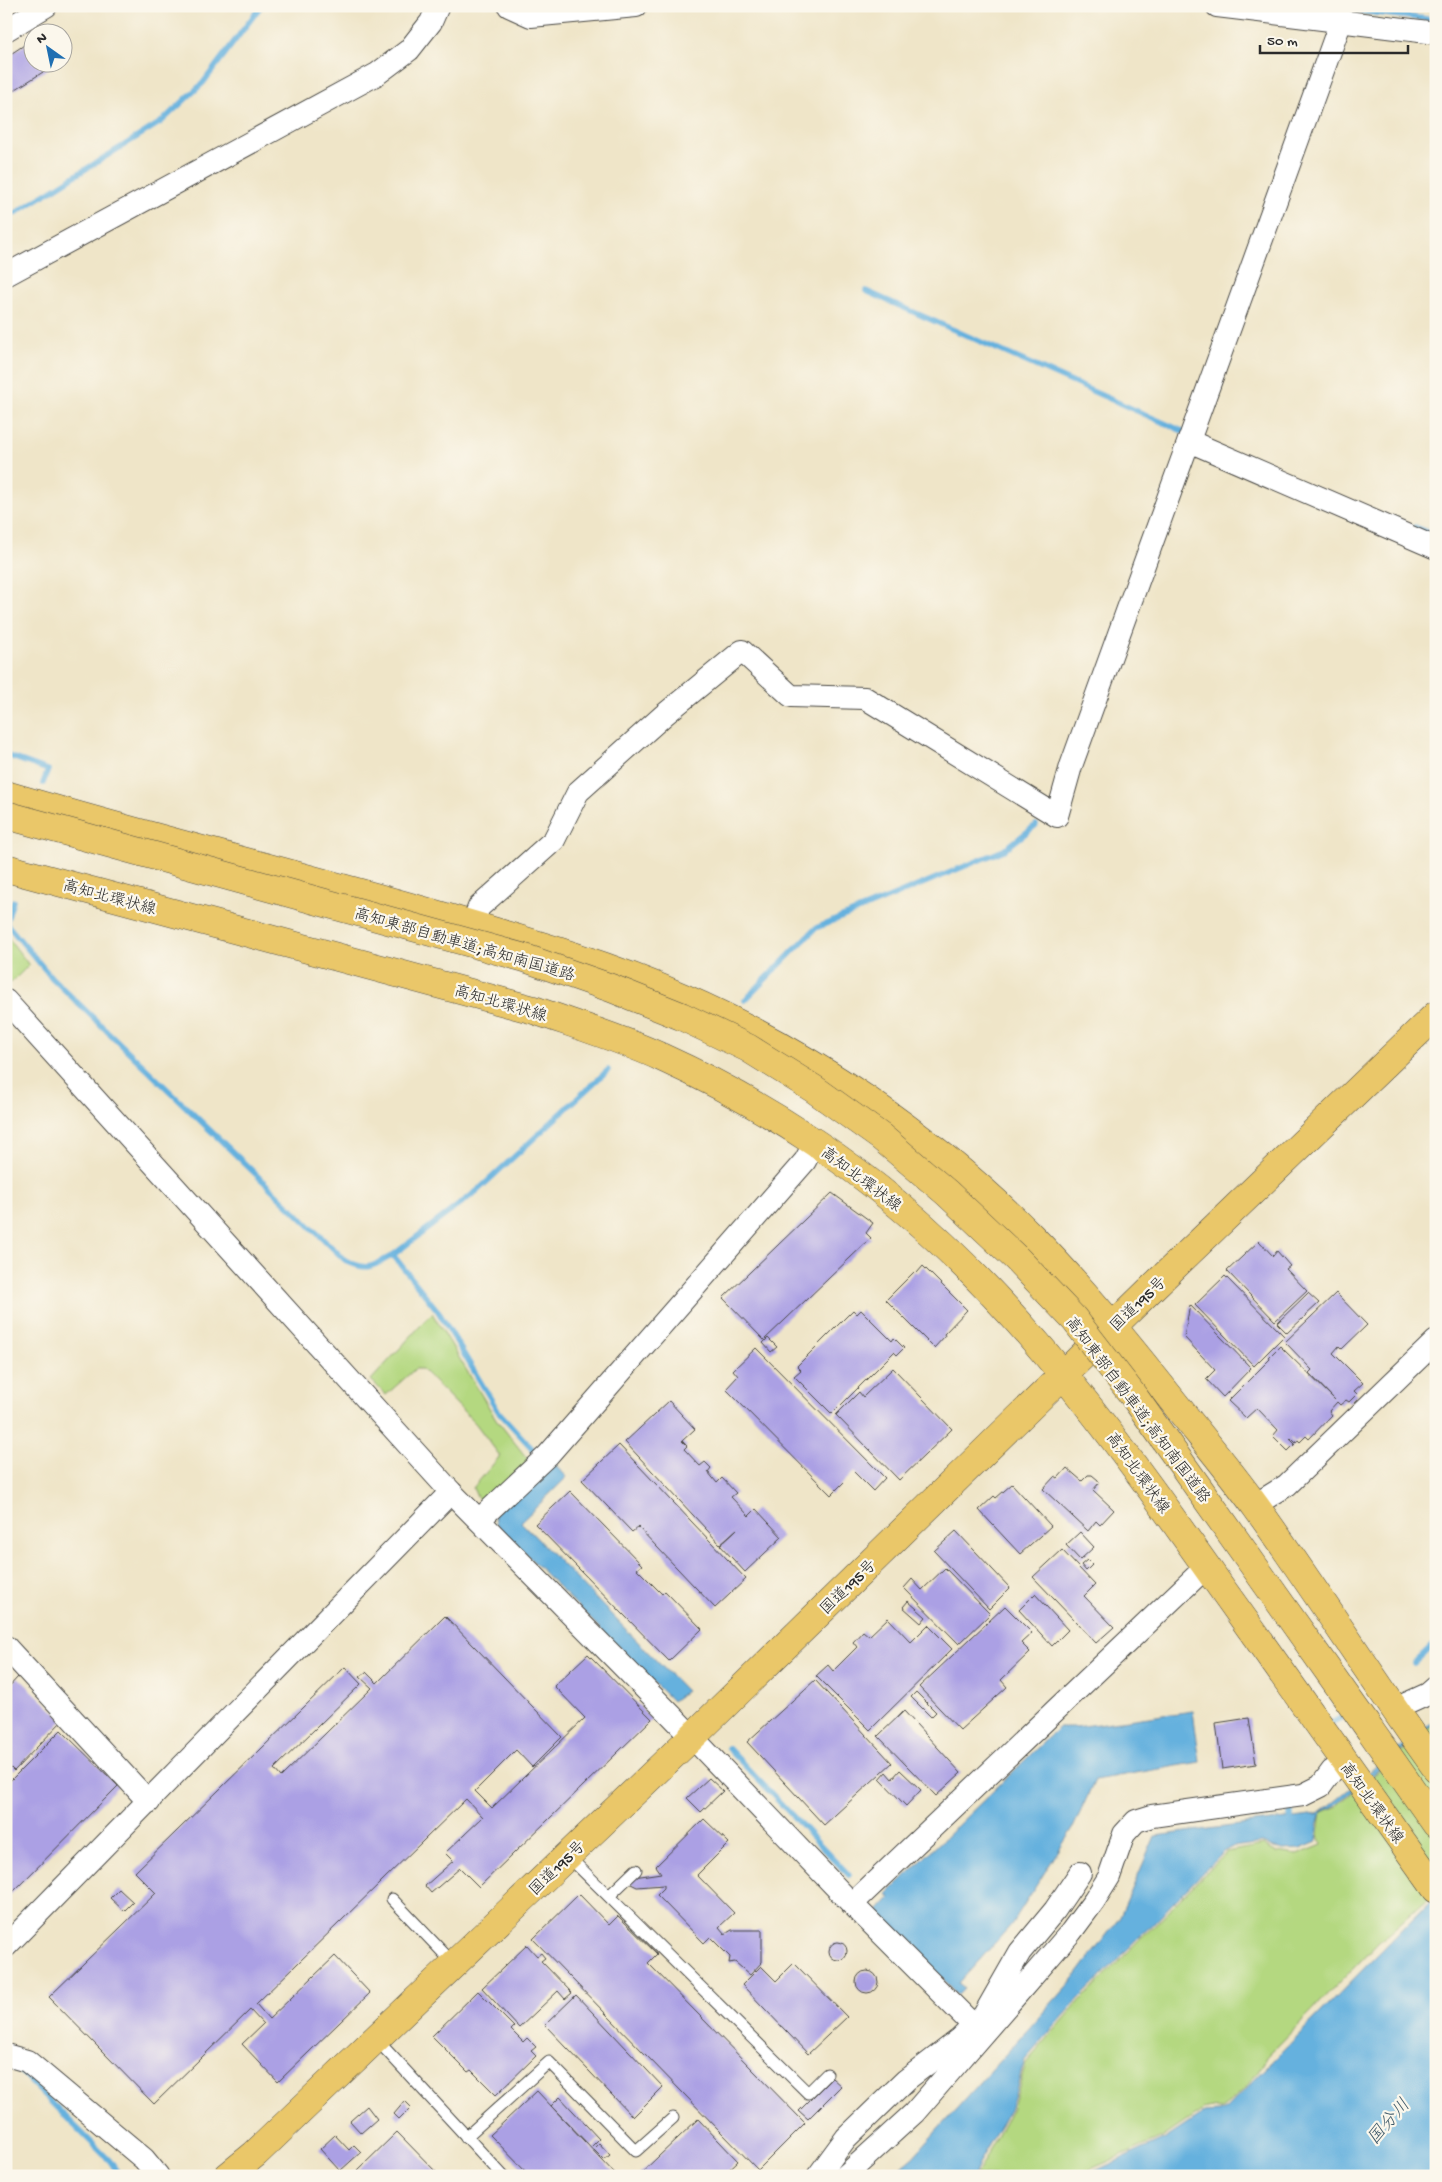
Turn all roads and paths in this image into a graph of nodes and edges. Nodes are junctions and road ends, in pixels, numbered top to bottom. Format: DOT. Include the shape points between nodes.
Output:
graph roads {
  1 [pos="46,6"];
  2 [pos="438,6"];
  3 [pos="508,6"];
  4 [pos="636,6"];
  5 [pos="1217,6"];
  6 [pos="1260,9"];
  7 [pos="1342,22"];
  8 [pos="6,30"];
  9 [pos="1436,33"];
  10 [pos="6,275"];
  11 [pos="1189,441"];
  12 [pos="1436,548"];
  13 [pos="6,795"];
  14 [pos="6,815"];
  15 [pos="6,868"];
  16 [pos="472,925"];
  17 [pos="6,1001"];
  18 [pos="1436,1015"];
  19 [pos="815,1142"];
  20 [pos="1114,1326"];
  21 [pos="1436,1341"];
  22 [pos="1064,1374"];
  23 [pos="451,1492"];
  24 [pos="1255,1505"];
  25 [pos="479,1520"];
  26 [pos="1207,1566"];
  27 [pos="6,1647"];
  28 [pos="1436,1687"];
  29 [pos="1400,1718"];
  30 [pos="1370,1730"];
  31 [pos="692,1737"];
  32 [pos="1345,1763"];
  33 [pos="1436,1768"];
  34 [pos="148,1802"];
  35 [pos="1436,1819"];
  36 [pos="1436,1824"];
  37 [pos="568,1856"];
  38 [pos="636,1870"];
  39 [pos="1080,1873"];
  40 [pos="1436,1889"];
  41 [pos="609,1896"];
  42 [pos="392,1899"];
  43 [pos="852,1904"];
  44 [pos="6,1946"];
  45 [pos="454,1964"];
  46 [pos="977,2030"];
  47 [pos="376,2040"];
  48 [pos="6,2055"];
  49 [pos="827,2074"];
  50 [pos="673,2118"];
  51 [pos="466,2136"];
  52 [pos="248,2165"];
  53 [pos="158,2176"];
  54 [pos="228,2176"];
  55 [pos="503,2176"];
  56 [pos="818,2176"];
  57 [pos="845,2176"];
  1 -- 8 [label="street"];
  2 -- 10 [label="street" via="409,50 377,74"];
  3 -- 4 [label="street" via="530,16"];
  5 -- 6 [label="street"];
  6 -- 7 [label="street"];
  7 -- 9 [label="street"];
  7 -- 11 [label="street"];
  11 -- 12 [label="street"];
  11 -- 16 [label="street" via="1071,766 1057,816 865,698 791,696 742,651 578,792 554,840 479,907"];
  13 -- 16 [label="main road"];
  14 -- 30 [label="main road, 高知東部自動車道;高知南国道路, bridge" via="525,958 681,1016 748,1048 814,1089 881,1137 947,1193 1074,1319 1152,1422"];
  15 -- 19 [label="main road, 高知北環状線" via="534,1010 659,1056 710,1081"];
  16 -- 20 [label="main road" via="614,969 681,996 741,1024 842,1084 893,1119 982,1190"];
  17 -- 23 [label="street"];
  18 -- 20 [label="main road, 国道195号"];
  19 -- 22 [label="main road, 高知北環状線" via="942,1244 984,1285"];
  19 -- 25 [label="street" via="805,1161 542,1460"];
  20 -- 22 [label="main road, 国道195号"];
  20 -- 24 [label="main road"];
  21 -- 24 [label="street" via="1287,1485"];
  22 -- 26 [label="main road, 高知北環状線"];
  22 -- 31 [label="main road, 国道195号"];
  23 -- 25 [label="street"];
  23 -- 34 [label="street"];
  24 -- 29 [label="main road"];
  25 -- 31 [label="street"];
  26 -- 32 [label="main road, 高知北環状線"];
  26 -- 43 [label="street"];
  27 -- 34 [label="street"];
  28 -- 29 [label="street"];
  29 -- 33 [label="main road"];
  30 -- 35 [label="main road, 高知東部自動車道;高知南国道路"];
  30 -- 36 [label="main road"];
  31 -- 37 [label="main road, 国道195号"];
  31 -- 43 [label="street"];
  32 -- 40 [label="main road, 高知北環状線"];
  32 -- 46 [label="street" via="1332,1771 1321,1786 1303,1795 1136,1821 1124,1834 1109,1877 1071,1932"];
  34 -- 44 [label="street"];
  37 -- 41 [label="lane"];
  37 -- 45 [label="main road, 国道195号"];
  38 -- 41 [label="lane"];
  39 -- 46 [label="street" via="1020,1952"];
  41 -- 49 [label="lane" via="808,2093"];
  42 -- 45 [label="lane"];
  43 -- 46 [label="street"];
  45 -- 47 [label="main road, 国道195号"];
  46 -- 56 [label="street" via="906,2080 846,2138"];
  46 -- 57 [label="street" via="914,2113"];
  47 -- 51 [label="lane"];
  47 -- 52 [label="main road, 国道195号"];
  48 -- 53 [label="street" via="27,2061 144,2159"];
  50 -- 51 [label="lane" via="636,2151 549,2062"];
  51 -- 55 [label="lane"];
  52 -- 54 [label="main road, 国道195号"];
}
